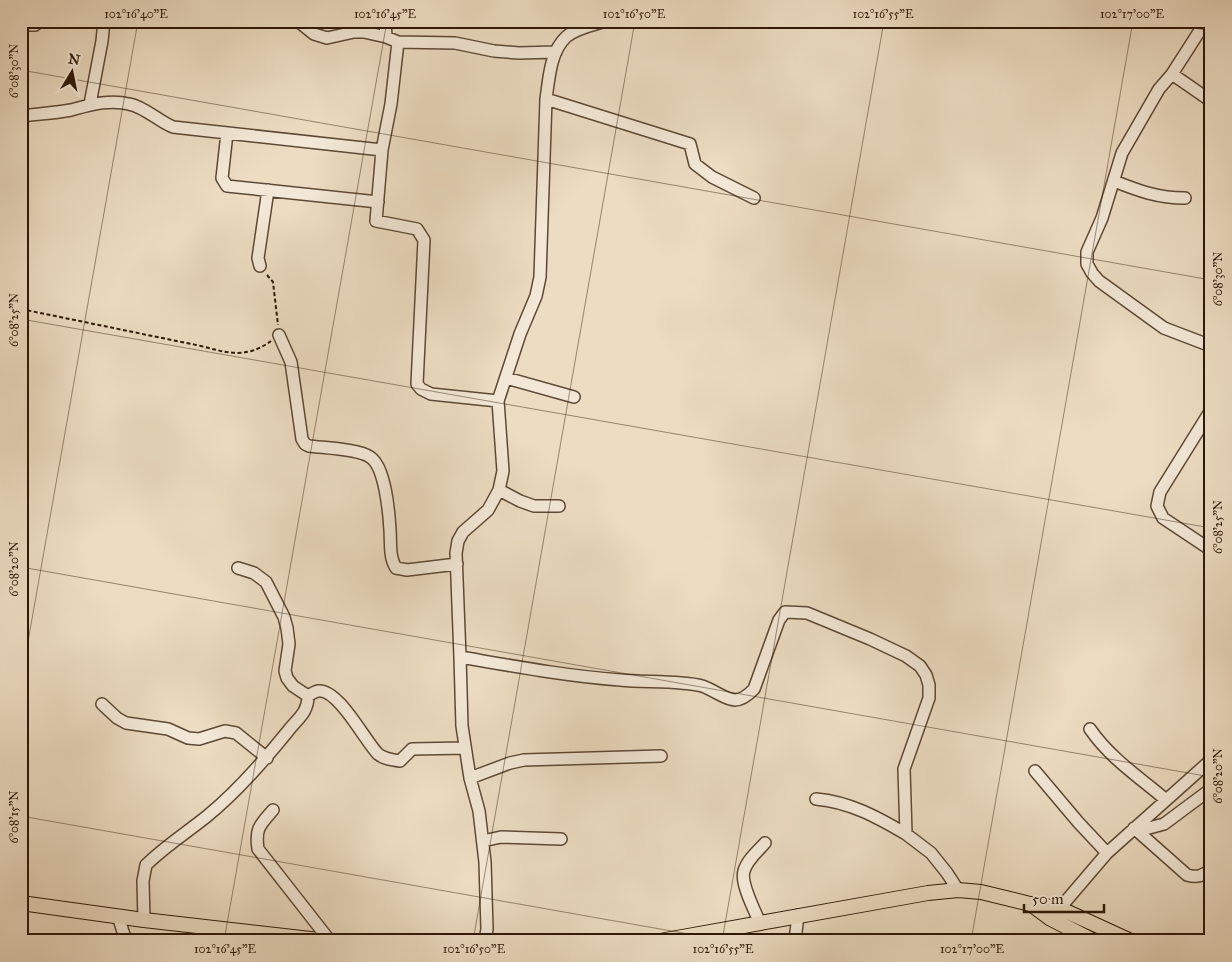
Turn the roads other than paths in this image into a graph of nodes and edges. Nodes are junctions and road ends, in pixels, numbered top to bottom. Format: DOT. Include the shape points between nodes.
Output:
graph roads {
  1 [pos="40,21"];
  2 [pos="104,21"];
  3 [pos="385,21"];
  4 [pos="606,21"];
  5 [pos="1206,21"];
  6 [pos="299,22"];
  7 [pos="21,25"];
  8 [pos="386,37"];
  9 [pos="398,42"];
  10 [pos="556,52"];
  11 [pos="1172,74"];
  12 [pos="546,98"];
  13 [pos="1211,101"];
  14 [pos="90,104"];
  15 [pos="21,116"];
  16 [pos="227,133"];
  17 [pos="382,150"];
  18 [pos="1114,181"];
  19 [pos="268,190"];
  20 [pos="754,198"];
  21 [pos="1185,198"];
  22 [pos="378,202"];
  23 [pos="260,266"];
  24 [pos="279,335"];
  25 [pos="1211,346"];
  26 [pos="506,378"];
  27 [pos="574,397"];
  28 [pos="498,401"];
  29 [pos="1211,410"];
  30 [pos="499,490"];
  31 [pos="559,506"];
  32 [pos="1211,550"];
  33 [pos="457,564"];
  34 [pos="238,568"];
  35 [pos="460,657"];
  36 [pos="308,696"];
  37 [pos="102,704"];
  38 [pos="1090,729"];
  39 [pos="464,748"];
  40 [pos="661,756"];
  41 [pos="267,758"];
  42 [pos="1211,760"];
  43 [pos="1035,771"];
  44 [pos="470,778"];
  45 [pos="1211,789"];
  46 [pos="816,800"];
  47 [pos="1166,800"];
  48 [pos="273,810"];
  49 [pos="1136,827"];
  50 [pos="906,834"];
  51 [pos="561,839"];
  52 [pos="483,841"];
  53 [pos="765,843"];
  54 [pos="1107,853"];
  55 [pos="1211,869"];
  56 [pos="958,890"];
  57 [pos="21,903"];
  58 [pos="1055,913"];
  59 [pos="118,916"];
  60 [pos="798,916"];
  61 [pos="144,920"];
  62 [pos="760,923"];
  63 [pos="276,938"];
  64 [pos="126,941"];
  65 [pos="329,941"];
  66 [pos="485,941"];
  67 [pos="660,941"];
  68 [pos="796,941"];
  69 [pos="1094,941"];
  70 [pos="1131,941"];
  1 -- 7 [label="street" via="35,25"];
  2 -- 14 [label="street"];
  3 -- 8 [label="street"];
  4 -- 10 [label="street" via="577,30 566,37"];
  5 -- 11 [label="street"];
  6 -- 8 [label="street" via="314,34 328,38 354,32"];
  8 -- 9 [label="street"];
  9 -- 10 [label="street" via="455,43 519,53"];
  9 -- 17 [label="street"];
  10 -- 12 [label="street"];
  11 -- 13 [label="street"];
  11 -- 18 [label="street" via="1122,153"];
  12 -- 20 [label="street" via="690,144 695,164 712,177"];
  12 -- 26 [label="street" via="540,277"];
  14 -- 15 [label="street" via="71,110"];
  14 -- 16 [label="street" via="129,104 165,124"];
  16 -- 17 [label="street"];
  16 -- 19 [label="street" via="224,184"];
  17 -- 22 [label="street"];
  18 -- 21 [label="street" via="1166,198"];
  18 -- 25 [label="street" via="1087,252 1087,264 1092,273 1164,328"];
  19 -- 22 [label="street"];
  19 -- 23 [label="street" via="258,258"];
  22 -- 28 [label="street" via="376,221 417,230 424,240 417,384 431,394"];
  24 -- 33 [label="street" via="291,362 305,444 364,454 378,463 390,518 391,560 396,568 407,570"];
  26 -- 27 [label="street"];
  26 -- 28 [label="street"];
  28 -- 30 [label="street" via="503,470"];
  29 -- 32 [label="street" via="1160,492 1157,506 1163,518"];
  30 -- 31 [label="street" via="534,506"];
  30 -- 33 [label="street" via="488,510 463,532 458,542"];
  33 -- 35 [label="street"];
  34 -- 36 [label="street" via="254,573 266,582 287,628 287,678"];
  35 -- 39 [label="street"];
  35 -- 50 [label="street" via="620,680 682,683 705,687 730,700 738,700 754,689 779,620 785,612 807,613 906,656 926,675 929,698 904,769"];
  36 -- 39 [label="street" via="317,691 332,696 378,754 387,759 400,761 412,749"];
  36 -- 41 [label="street" via="305,712"];
  37 -- 41 [label="street" via="126,723 168,729 188,738 236,733"];
  38 -- 47 [label="street" via="1111,756"];
  39 -- 44 [label="street"];
  40 -- 44 [label="street" via="524,760"];
  41 -- 61 [label="street" via="224,802 146,865"];
  42 -- 47 [label="street"];
  43 -- 54 [label="street"];
  44 -- 52 [label="street"];
  45 -- 49 [label="street" via="1164,824"];
  46 -- 50 [label="street" via="858,808"];
  47 -- 49 [label="street"];
  48 -- 65 [label="street" via="259,826 256,836 258,849"];
  49 -- 54 [label="street"];
  49 -- 55 [label="street" via="1187,875 1197,877"];
  50 -- 56 [label="street" via="931,853"];
  51 -- 52 [label="street" via="501,837"];
  52 -- 66 [label="street" via="488,929"];
  53 -- 62 [label="street" via="748,864 743,880"];
  54 -- 58 [label="street"];
  56 -- 58 [label="main road" via="980,892"];
  56 -- 60 [label="main road"];
  57 -- 59 [label="main road"];
  58 -- 69 [label="main road"];
  58 -- 70 [label="main road"];
  59 -- 61 [label="main road"];
  59 -- 64 [label="street"];
  60 -- 62 [label="main road"];
  60 -- 68 [label="street"];
  61 -- 63 [label="main road"];
  62 -- 67 [label="main road"];
  63 -- 65 [label="main road"];
}
